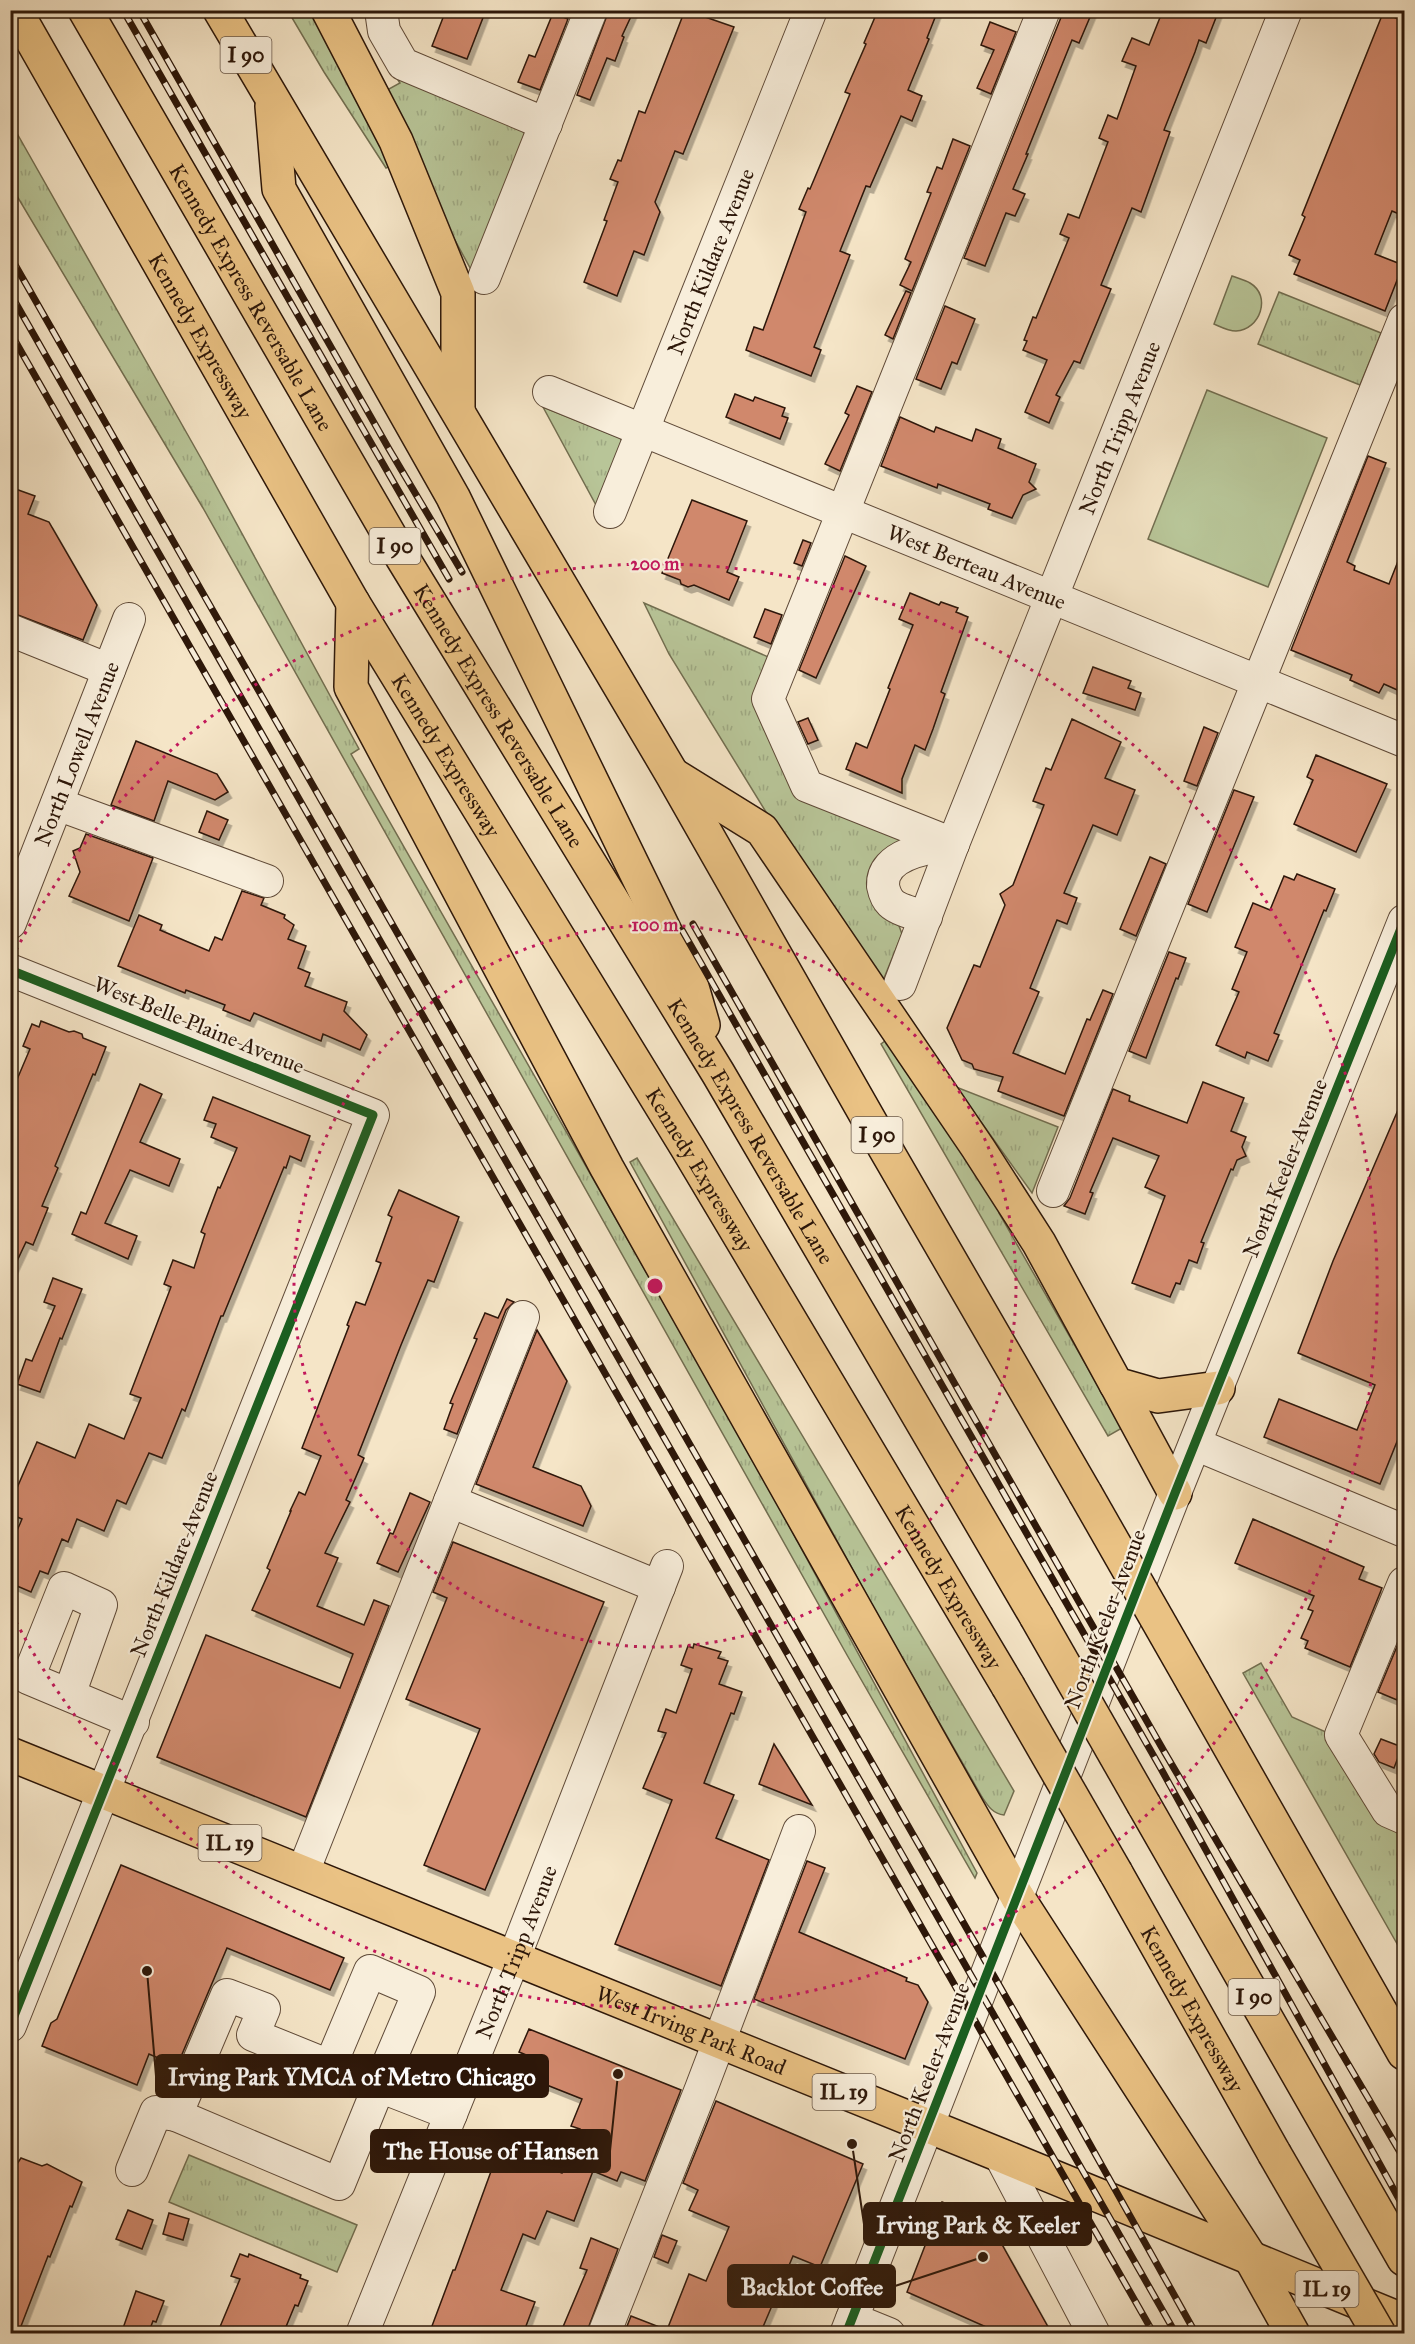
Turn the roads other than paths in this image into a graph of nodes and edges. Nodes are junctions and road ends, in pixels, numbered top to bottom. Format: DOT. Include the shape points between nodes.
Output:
graph roads {
  1 [pos="85,10"];
  2 [pos="219,10"];
  3 [pos="328,10"];
  4 [pos="381,10"];
  5 [pos="591,10"];
  6 [pos="811,10"];
  7 [pos="1044,10"];
  8 [pos="1286,10"];
  9 [pos="20,18"];
  10 [pos="272,100"];
  11 [pos="546,124"];
  12 [pos="484,278"];
  13 [pos="1404,320"];
  14 [pos="549,392"];
  15 [pos="458,411"];
  16 [pos="643,431"];
  17 [pos="610,512"];
  18 [pos="843,513"];
  19 [pos="1052,597"];
  20 [pos="353,603"];
  21 [pos="129,619"];
  22 [pos="10,630"];
  23 [pos="109,670"];
  24 [pos="1260,682"];
  25 [pos="1404,741"];
  26 [pos="672,774"];
  27 [pos="57,804"];
  28 [pos="953,844"];
  29 [pos="267,881"];
  30 [pos="926,918"];
  31 [pos="1404,921"];
  32 [pos="10,923"];
  33 [pos="10,970"];
  34 [pos="900,984"];
  35 [pos="718,1073"];
  36 [pos="373,1115"];
  37 [pos="1053,1191"];
  38 [pos="522,1317"];
  39 [pos="1116,1384"];
  40 [pos="1218,1388"];
  41 [pos="1195,1444"];
  42 [pos="1175,1493"];
  43 [pos="450,1501"];
  44 [pos="1404,1530"];
  45 [pos="1404,1583"];
  46 [pos="69,1695"];
  47 [pos="132,1722"];
  48 [pos="10,1754"];
  49 [pos="105,1792"];
  50 [pos="1404,1818"];
  51 [pos="800,1831"];
  52 [pos="303,1872"];
  53 [pos="1018,1898"];
  54 [pos="514,1958"];
  55 [pos="10,2026"];
  56 [pos="719,2040"];
  57 [pos="1404,2053"];
  58 [pos="330,2066"];
  59 [pos="379,2086"];
  60 [pos="451,2114"];
  61 [pos="176,2115"];
  62 [pos="929,2126"];
  63 [pos="1000,2155"];
  64 [pos="132,2170"];
  65 [pos="1251,2257"];
  66 [pos="1404,2259"];
  67 [pos="1404,2321"];
  68 [pos="849,2326"];
  69 [pos="362,2334"];
  70 [pos="604,2334"];
  71 [pos="889,2334"];
  72 [pos="1094,2334"];
  73 [pos="1293,2334"];
  74 [pos="1379,2334"];
  1 -- 35 [label="main road, Kennedy Express Reversable Lane / I 90" via="402,557"];
  2 -- 10 [label="main road, I 90"];
  3 -- 15 [label="main road" via="396,141 459,293"];
  4 -- 11 [label="street" via="384,31 403,64"];
  5 -- 11 [label="street"];
  6 -- 16 [label="street, North Kildare Avenue"];
  7 -- 18 [label="street"];
  8 -- 19 [label="street, North Tripp Avenue"];
  9 -- 20 [label="main road, Kennedy Expressway / I 90"];
  10 -- 15 [label="main road, I 90"];
  10 -- 35 [label="main road, I 90" via="279,189 453,497 692,987"];
  11 -- 12 [label="street"];
  13 -- 24 [label="street"];
  14 -- 16 [label="street, West Berteau Avenue"];
  15 -- 26 [label="main road, I 90"];
  16 -- 17 [label="street, North Kildare Avenue"];
  16 -- 18 [label="street, West Berteau Avenue"];
  18 -- 19 [label="street, West Berteau Avenue"];
  18 -- 28 [label="street" via="768,699 807,786"];
  19 -- 24 [label="street, West Berteau Avenue"];
  19 -- 28 [label="street, North Tripp Avenue"];
  20 -- 53 [label="main road" via="351,687 608,1168"];
  20 -- 74 [label="main road, Kennedy Expressway / I 90, bridge" via="682,1139 1008,1686"];
  21 -- 23 [label="street, North Lowell Avenue"];
  22 -- 23 [label="street"];
  23 -- 27 [label="street, North Lowell Avenue"];
  24 -- 25 [label="street, West Berteau Avenue"];
  24 -- 37 [label="street"];
  26 -- 39 [label="main road" via="762,830 1039,1243"];
  26 -- 57 [label="main road, I 90, bridge"];
  27 -- 29 [label="street"];
  27 -- 32 [label="street, North Lowell Avenue"];
  28 -- 30 [label="street, North Tripp Avenue"];
  28 -- 30 [label="street" via="922,849 891,864 883,878 884,891 892,904"];
  30 -- 34 [label="street, North Tripp Avenue"];
  31 -- 40 [label="street, North Keeler Avenue"];
  33 -- 36 [label="street, West Belle Plaine Avenue"];
  35 -- 66 [label="main road, Kennedy Express Reversable Lane / I 90, bridge" via="1036,1616"];
  36 -- 47 [label="street, North Kildare Avenue"];
  38 -- 43 [label="street"];
  39 -- 40 [label="main road" via="1158,1396"];
  39 -- 42 [label="main road"];
  40 -- 41 [label="street, North Keeler Avenue"];
  41 -- 42 [label="street, North Keeler Avenue"];
  41 -- 44 [label="street"];
  42 -- 53 [label="street, North Keeler Avenue"];
  43 -- 52 [label="street"];
  43 -- 54 [label="street, North Tripp Avenue" via="663,1577"];
  45 -- 50 [label="street" via="1341,1735 1388,1811"];
  46 -- 47 [label="street"];
  47 -- 49 [label="street, North Kildare Avenue"];
  48 -- 49 [label="main road, West Irving Park Road / IL 19"];
  49 -- 52 [label="main road, West Irving Park Road / IL 19"];
  49 -- 55 [label="street, North Kildare Avenue"];
  51 -- 56 [label="street"];
  52 -- 54 [label="main road, West Irving Park Road / IL 19"];
  53 -- 62 [label="street, North Keeler Avenue"];
  53 -- 65 [label="main road"];
  54 -- 56 [label="main road, West Irving Park Road / IL 19"];
  54 -- 60 [label="street, North Tripp Avenue"];
  56 -- 62 [label="main road, West Irving Park Road / IL 19"];
  56 -- 70 [label="street"];
  58 -- 59 [label="street"];
  58 -- 59 [label="street" via="370,1971 419,1992"];
  58 -- 61 [label="street" via="253,2035 264,2009 227,1995"];
  59 -- 60 [label="street"];
  59 -- 61 [label="street" via="339,2184"];
  60 -- 69 [label="street, North Tripp Avenue"];
  61 -- 64 [label="street" via="156,2112"];
  62 -- 63 [label="main road, West Irving Park Road / IL 19"];
  62 -- 68 [label="street, North Keeler Avenue"];
  63 -- 65 [label="main road, West Irving Park Road / IL 19"];
  63 -- 72 [label="street"];
  65 -- 67 [label="main road, West Irving Park Road / IL 19"];
  65 -- 73 [label="main road"];
  68 -- 71 [label="street"];
}
